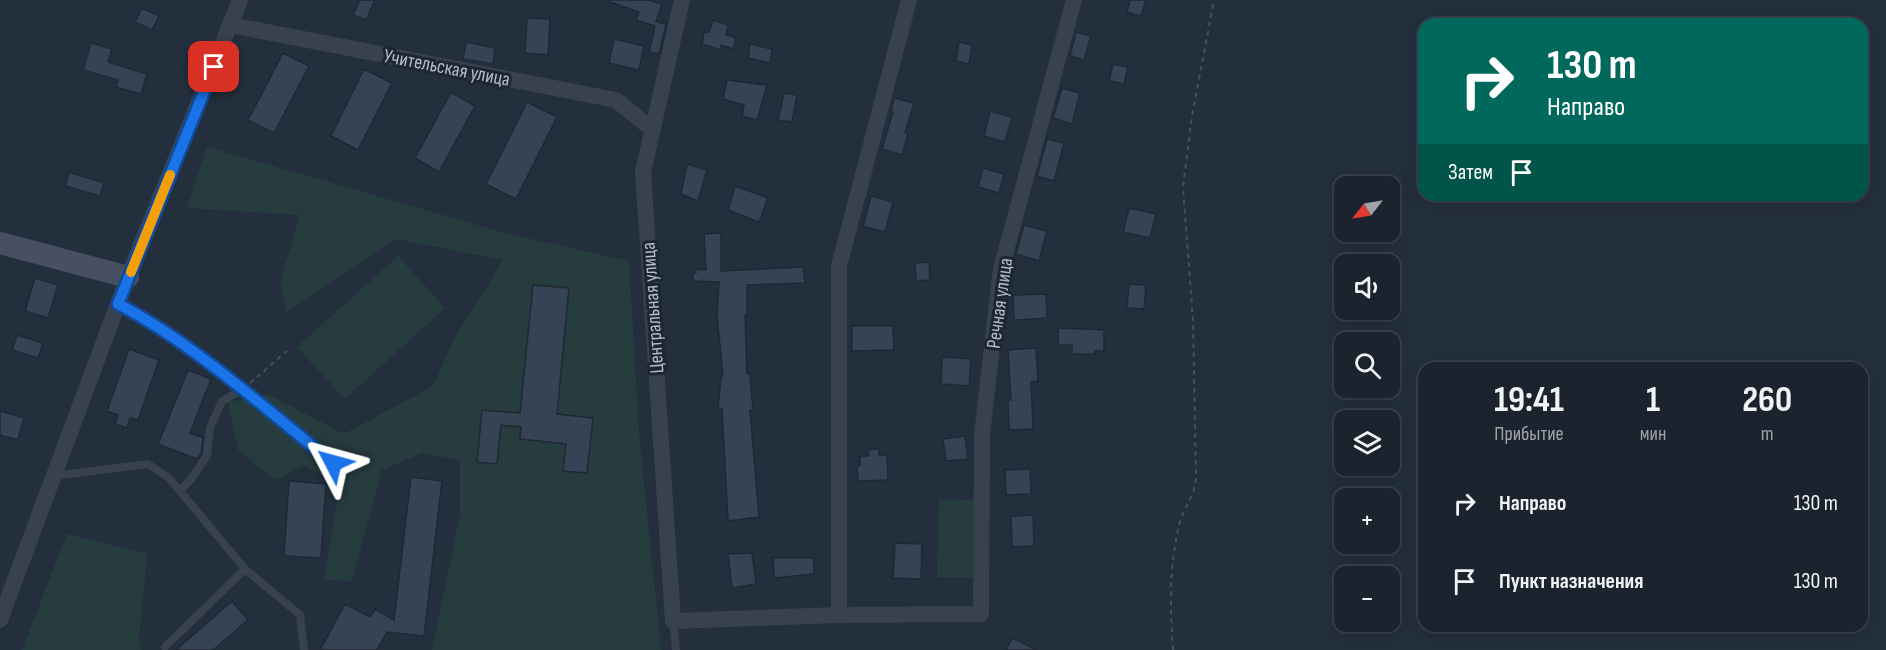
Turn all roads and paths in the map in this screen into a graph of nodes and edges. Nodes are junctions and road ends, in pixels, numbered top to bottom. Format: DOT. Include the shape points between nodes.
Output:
graph roads {
  1 [pos="240,0"];
  2 [pos="682,0"];
  3 [pos="909,0"];
  4 [pos="1074,0"];
  5 [pos="1214,0"];
  6 [pos="231,25"];
  7 [pos="652,130"];
  8 [pos="0,243"];
  9 [pos="128,277"];
  10 [pos="118,304"];
  11 [pos="287,351"];
  12 [pos="242,390"];
  13 [pos="333,463"];
  14 [pos="54,476"];
  15 [pos="180,491"];
  16 [pos="245,569"];
  17 [pos="839,615"];
  18 [pos="0,621"];
  19 [pos="673,621"];
  20 [pos="165,647"];
  21 [pos="304,650"];
  22 [pos="676,650"];
  23 [pos="1173,650"];
  1 -- 6 [label="street"];
  2 -- 7 [label="street, Центральная улица"];
  3 -- 17 [label="street" via="839,266"];
  4 -- 17 [label="street, Речная улица" via="1001,269 982,434 981,614"];
  5 -- 23 [label="path" via="1183,187 1193,320 1196,478 1173,552"];
  6 -- 7 [label="street, Учительская улица" via="616,100"];
  6 -- 9 [label="street"];
  7 -- 19 [label="street, Центральная улица" via="643,172"];
  8 -- 9 [label="street"];
  9 -- 10 [label="street"];
  10 -- 12 [label="lane" via="141,316"];
  10 -- 14 [label="street"];
  11 -- 12 [label="path"];
  12 -- 13 [label="lane"];
  12 -- 15 [label="lane" via="222,401 210,428 207,455"];
  14 -- 15 [label="lane" via="148,464"];
  14 -- 18 [label="street"];
  15 -- 16 [label="lane"];
  16 -- 20 [label="lane"];
  16 -- 21 [label="lane" via="300,615"];
  17 -- 19 [label="street"];
  19 -- 22 [label="lane"];
}
